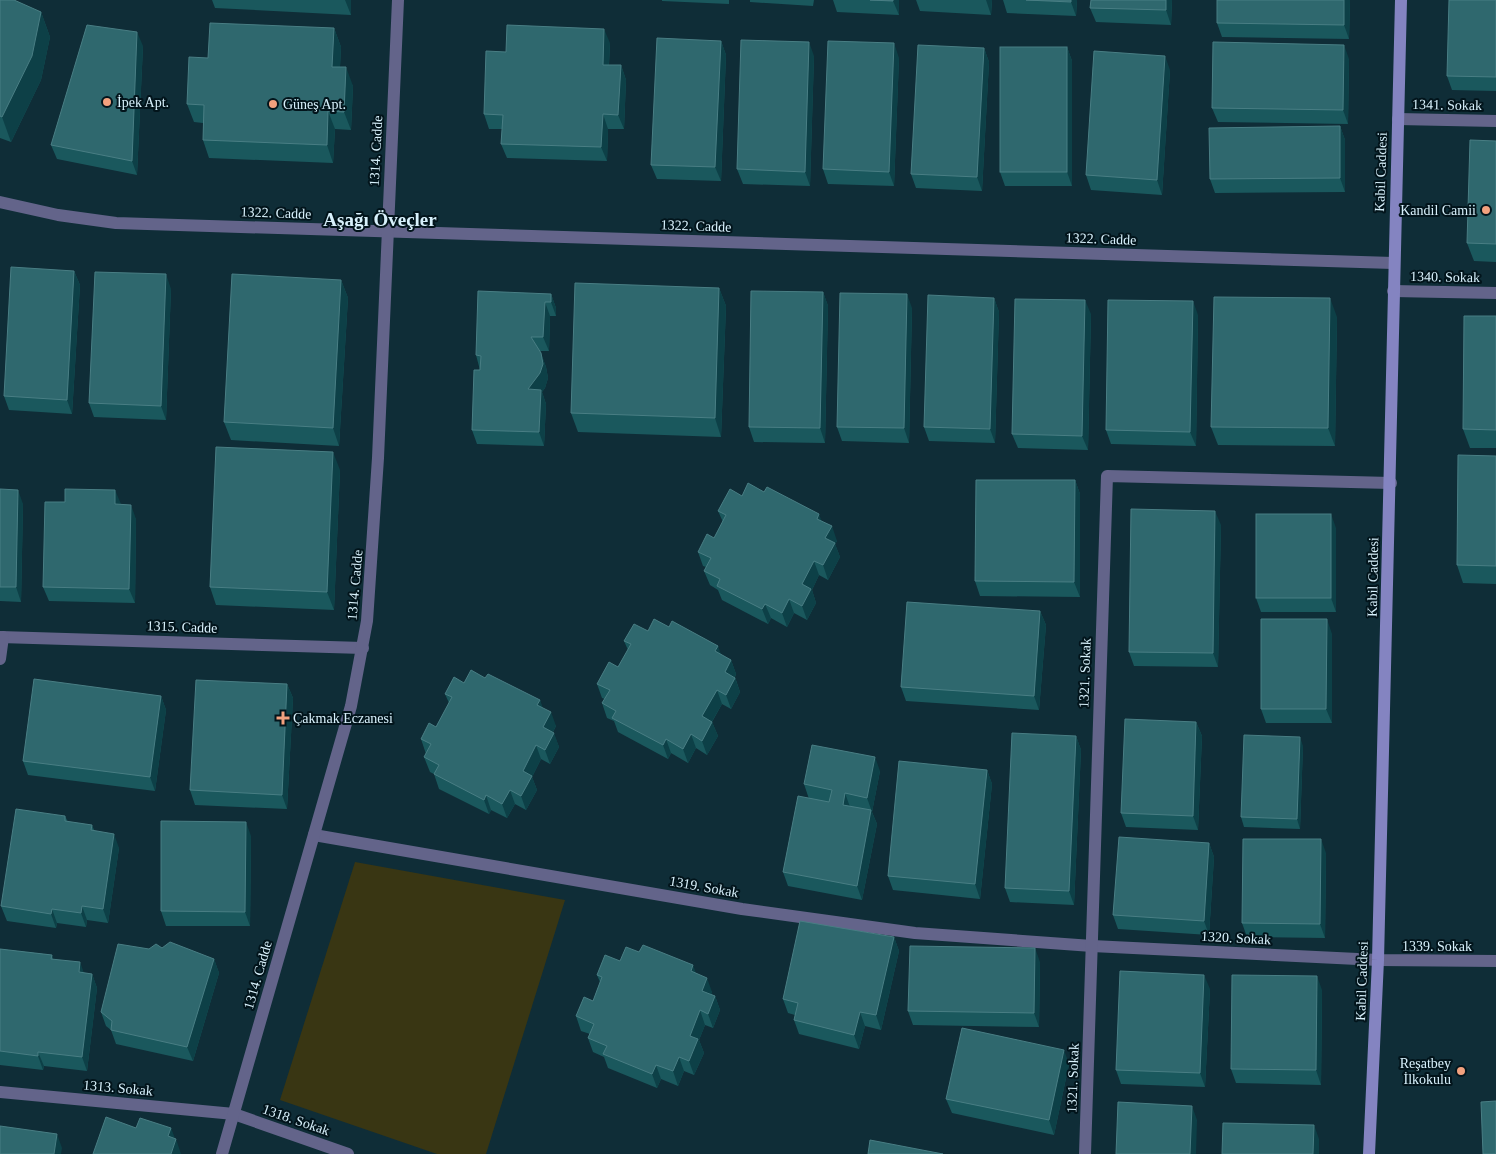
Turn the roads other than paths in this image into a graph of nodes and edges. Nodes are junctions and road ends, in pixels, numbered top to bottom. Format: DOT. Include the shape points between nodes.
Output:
graph roads {
  1 [pos="398,0"];
  2 [pos="1401,0"];
  3 [pos="1398,119"];
  4 [pos="1496,121"];
  5 [pos="0,202"];
  6 [pos="387,231"];
  7 [pos="1394,263"];
  8 [pos="1393,291"];
  9 [pos="1496,293"];
  10 [pos="1390,483"];
  11 [pos="1,637"];
  12 [pos="363,648"];
  13 [pos="0,659"];
  14 [pos="314,835"];
  15 [pos="1092,946"];
  16 [pos="1378,960"];
  17 [pos="1496,961"];
  18 [pos="0,1092"];
  19 [pos="234,1114"];
  20 [pos="222,1154"];
  21 [pos="348,1154"];
  22 [pos="1085,1154"];
  23 [pos="1369,1154"];
  1 -- 6 [label="street, 1314. Cadde"];
  2 -- 3 [label="main road, Kabil Caddesi"];
  3 -- 4 [label="street, 1341. Sokak"];
  3 -- 7 [label="main road, Kabil Caddesi"];
  5 -- 6 [label="street, 1322. Cadde" via="116,223"];
  6 -- 7 [label="street, 1322. Cadde"];
  6 -- 12 [label="street, 1314. Cadde" via="372,559"];
  7 -- 8 [label="main road, Kabil Caddesi"];
  8 -- 9 [label="street, 1340. Sokak"];
  8 -- 10 [label="main road, Kabil Caddesi"];
  10 -- 15 [label="street, 1321. Sokak" via="1107,476"];
  10 -- 16 [label="main road, Kabil Caddesi"];
  11 -- 12 [label="street, 1315. Cadde"];
  11 -- 13 [label="street"];
  12 -- 14 [label="street, 1314. Cadde" via="351,706"];
  14 -- 15 [label="street, 1319. Sokak" via="802,918 925,934"];
  14 -- 19 [label="street, 1314. Cadde"];
  15 -- 16 [label="street, 1320. Sokak"];
  15 -- 22 [label="street, 1321. Sokak"];
  16 -- 17 [label="street, 1339. Sokak"];
  16 -- 23 [label="main road, Kabil Caddesi"];
  18 -- 19 [label="street, 1313. Sokak"];
  19 -- 20 [label="street, 1314. Cadde"];
  19 -- 21 [label="street, 1318. Sokak"];
}
